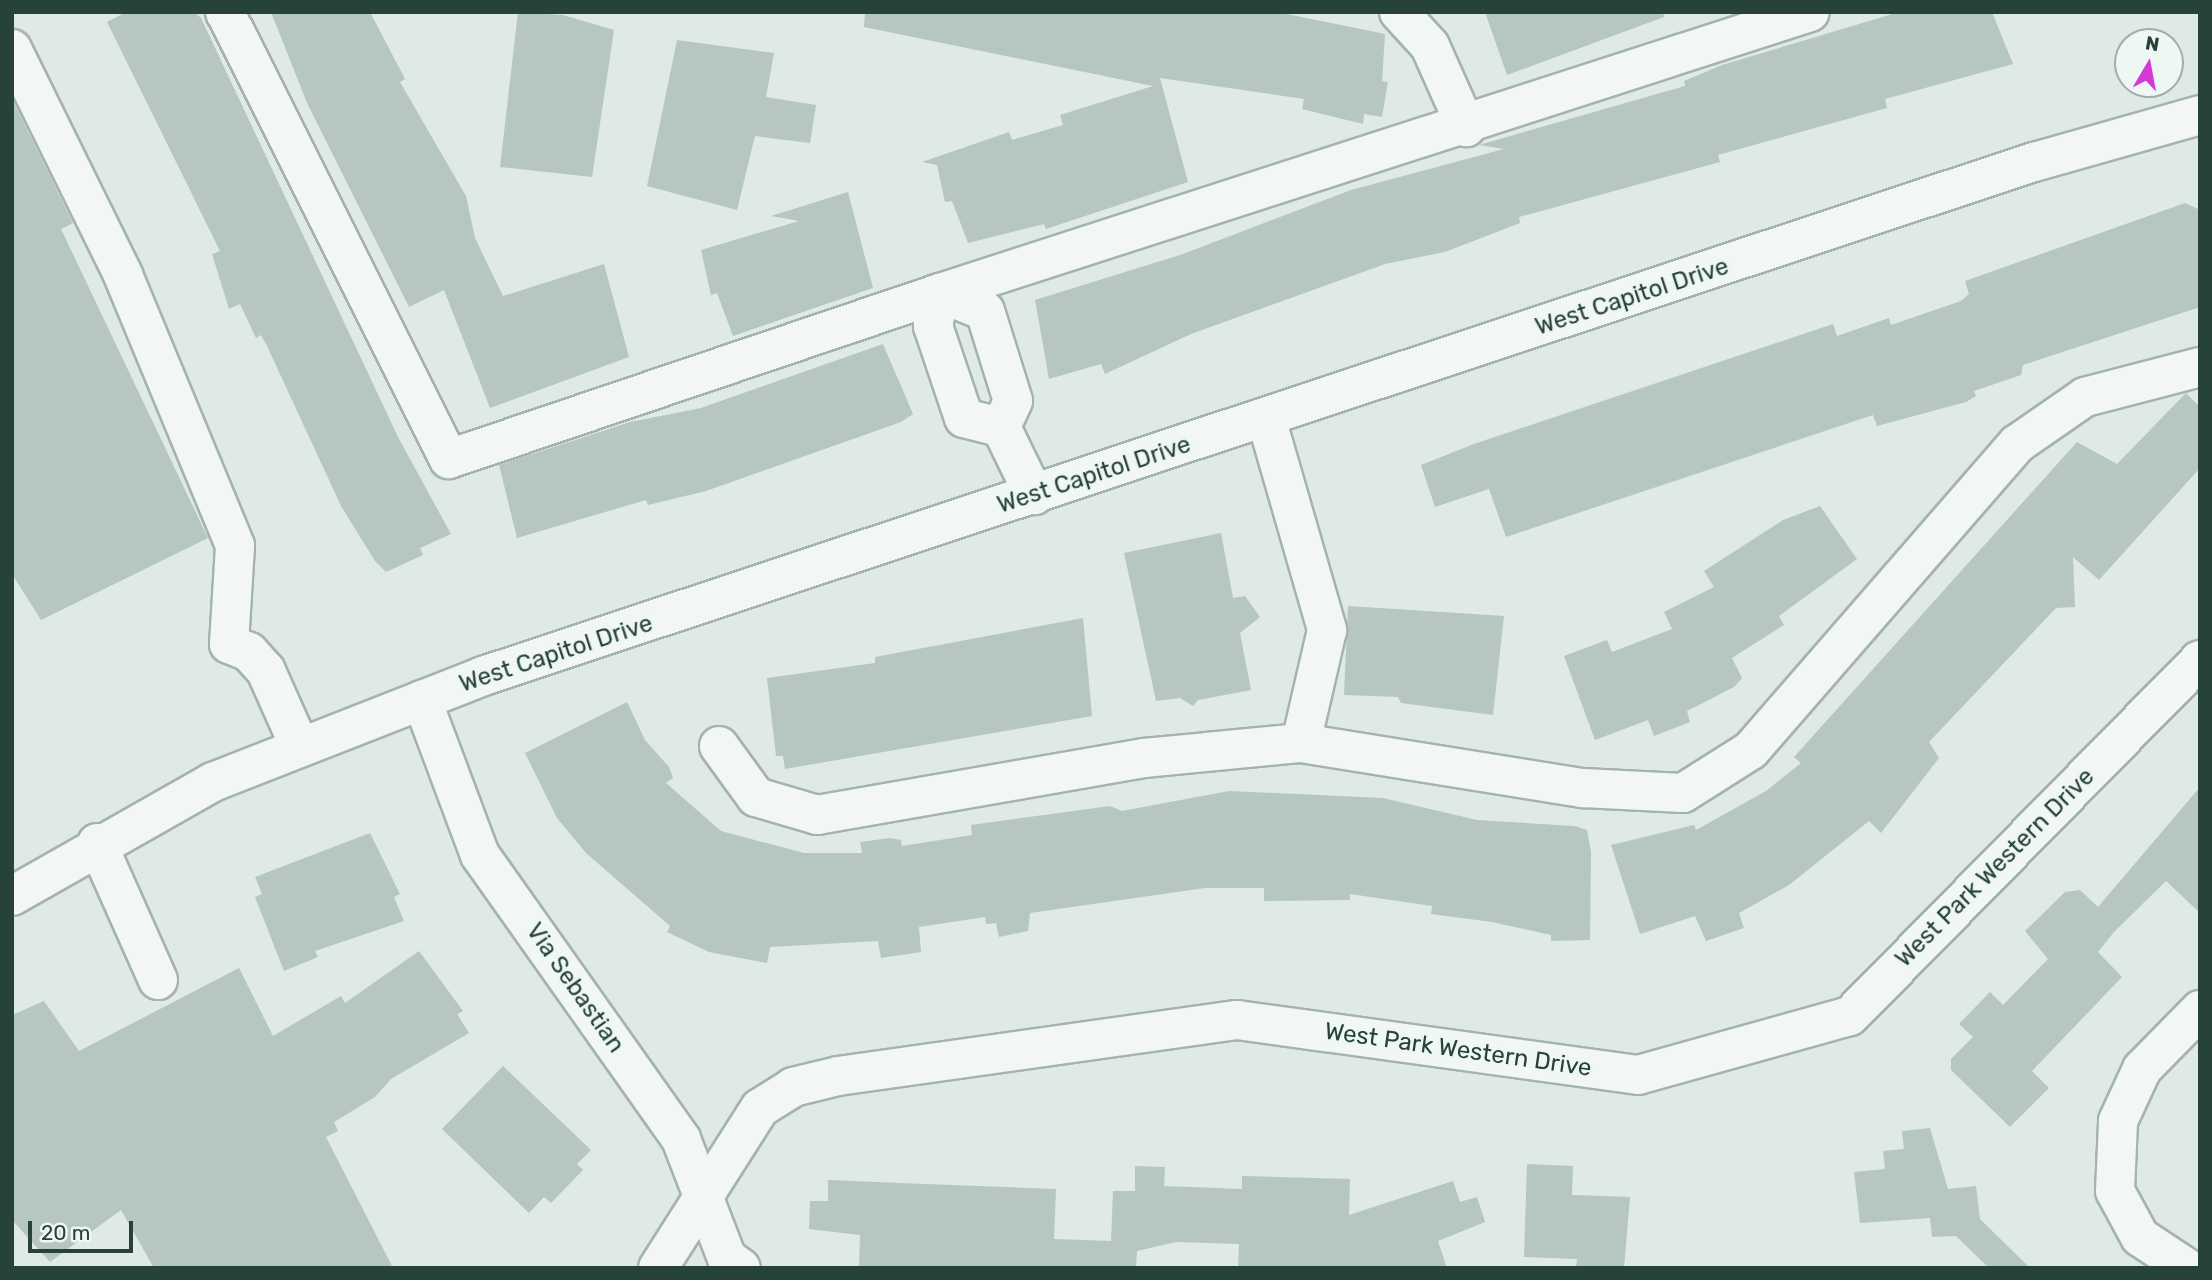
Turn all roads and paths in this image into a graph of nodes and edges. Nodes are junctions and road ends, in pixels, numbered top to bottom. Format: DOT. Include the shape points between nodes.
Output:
graph roads {
  1 [pos="225,12"];
  2 [pos="1399,12"];
  3 [pos="1810,12"];
  4 [pos="12,49"];
  5 [pos="2200,115"];
  6 [pos="1466,127"];
  7 [pos="940,292"];
  8 [pos="2200,367"];
  9 [pos="1266,418"];
  10 [pos="1002,427"];
  11 [pos="1034,495"];
  12 [pos="2200,660"];
  13 [pos="422,700"];
  14 [pos="1301,743"];
  15 [pos="299,745"];
  16 [pos="719,746"];
  17 [pos="97,843"];
  18 [pos="12,896"];
  19 [pos="158,980"];
  20 [pos="2200,1010"];
  21 [pos="702,1190"];
  22 [pos="658,1268"];
  23 [pos="741,1268"];
  24 [pos="2187,1268"];
  1 -- 7 [label="street" via="449,459"];
  2 -- 6 [label="street" via="1430,46"];
  3 -- 6 [label="street"];
  4 -- 15 [label="street" via="123,275 235,547 229,644 249,652 266,671"];
  5 -- 9 [label="street, West Capitol Drive" via="2034,162"];
  6 -- 7 [label="street"];
  7 -- 10 [label="street" via="933,326 964,418"];
  7 -- 10 [label="street" via="985,311 1013,401"];
  8 -- 14 [label="street" via="2085,397 2017,444 1751,750 1683,793 1583,788"];
  9 -- 11 [label="street, West Capitol Drive"];
  9 -- 14 [label="street" via="1327,630"];
  10 -- 11 [label="street"];
  11 -- 13 [label="street, West Capitol Drive"];
  12 -- 21 [label="street, West Park Western Drive" via="1850,1016 1638,1074 1237,1020 838,1076 793,1087 760,1108"];
  13 -- 15 [label="street, West Capitol Drive"];
  13 -- 21 [label="street, Via Sebastian" via="480,855 681,1139"];
  14 -- 16 [label="street" via="1144,758 817,815 756,797"];
  15 -- 17 [label="street, West Capitol Drive"];
  17 -- 18 [label="street, West Capitol Drive"];
  17 -- 19 [label="street"];
  20 -- 24 [label="street" via="2142,1069 2118,1121 2115,1191 2140,1237"];
  21 -- 22 [label="street, West Park Western Drive"];
  21 -- 23 [label="street, Via Sebastian" via="727,1258"];
}
